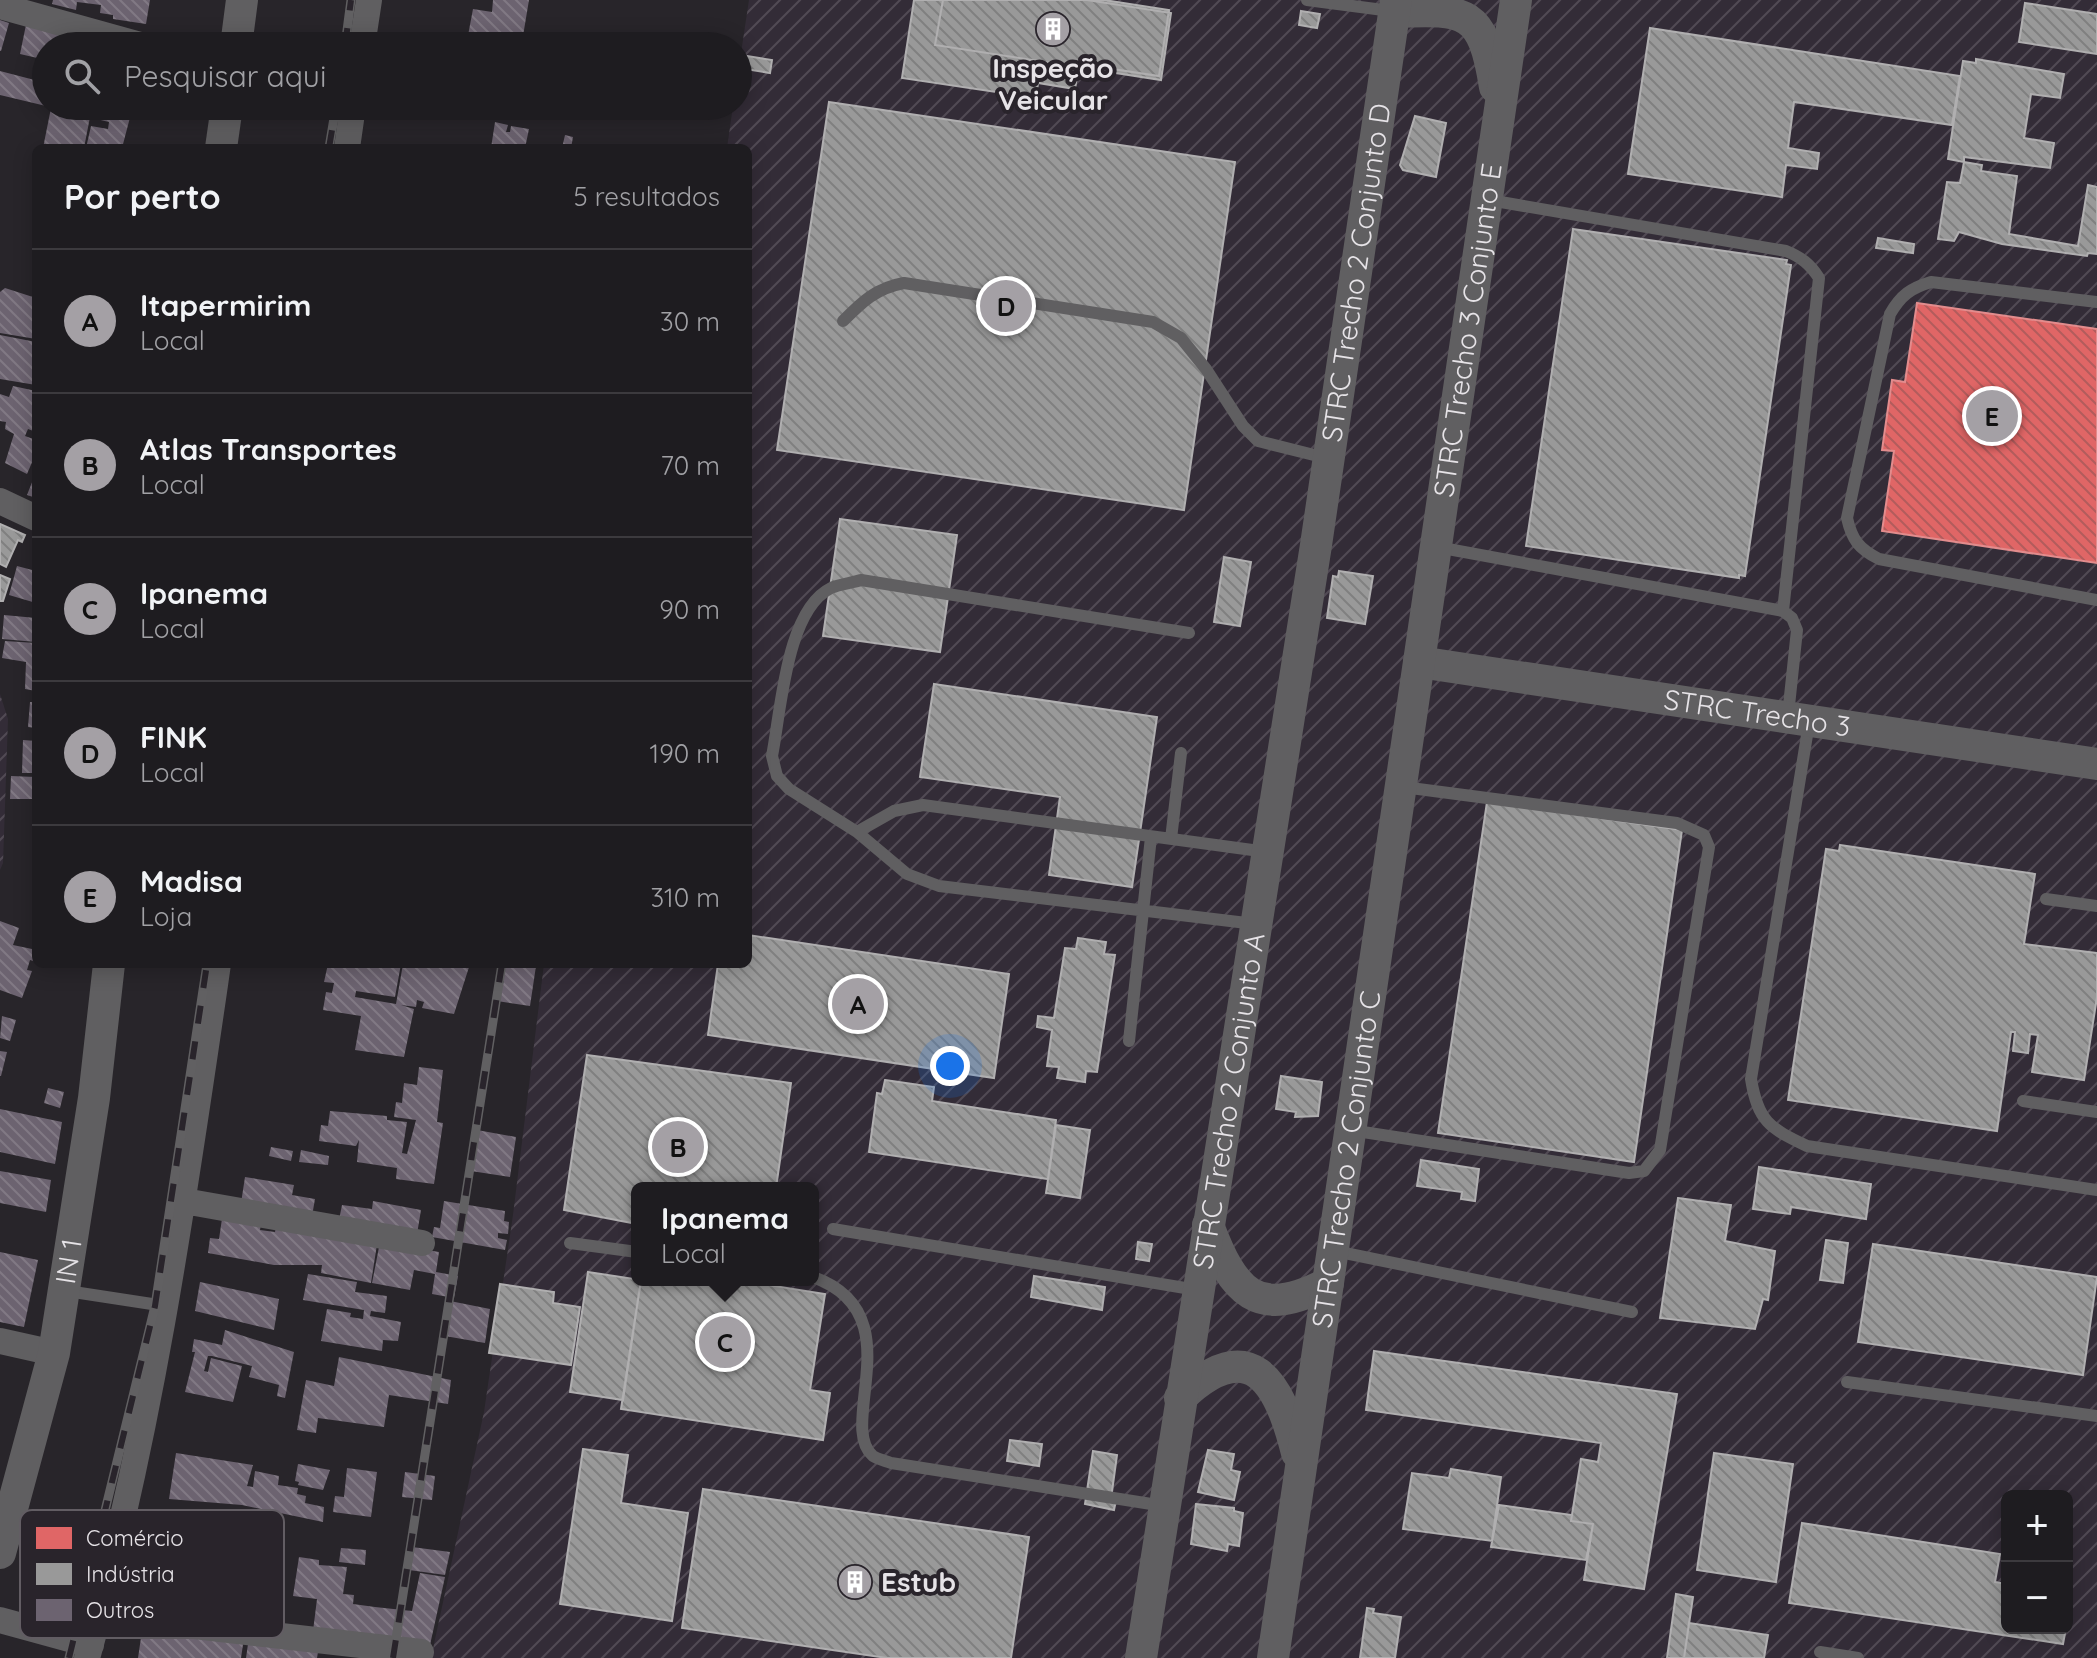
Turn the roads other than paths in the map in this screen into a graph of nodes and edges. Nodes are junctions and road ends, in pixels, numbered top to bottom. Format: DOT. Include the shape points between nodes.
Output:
graph roads {
  1 [pos="242,0"];
  2 [pos="369,0"];
  3 [pos="1307,0"];
  4 [pos="1516,0"];
  5 [pos="0,6"];
  6 [pos="1395,6"];
  7 [pos="94,32"];
  8 [pos="238,32"];
  9 [pos="364,32"];
  10 [pos="1499,110"];
  11 [pos="225,120"];
  12 [pos="351,120"];
  13 [pos="222,144"];
  14 [pos="348,144"];
  15 [pos="1486,199"];
  16 [pos="2097,302"];
  17 [pos="843,321"];
  18 [pos="1329,458"];
  19 [pos="0,501"];
  20 [pos="32,516"];
  21 [pos="1316,545"];
  22 [pos="1436,546"];
  23 [pos="2097,600"];
  24 [pos="1783,611"];
  25 [pos="1189,633"];
  26 [pos="1419,662"];
  27 [pos="1798,719"];
  28 [pos="1181,753"];
  29 [pos="2097,764"];
  30 [pos="1400,787"];
  31 [pos="857,832"];
  32 [pos="1151,837"];
  33 [pos="1171,839"];
  34 [pos="1267,852"];
  35 [pos="2046,899"];
  36 [pos="2097,906"];
  37 [pos="1141,910"];
  38 [pos="1255,924"];
  39 [pos="109,968"];
  40 [pos="217,968"];
  41 [pos="1129,1041"];
  42 [pos="2023,1101"];
  43 [pos="2097,1112"];
  44 [pos="1350,1130"];
  45 [pos="2097,1190"];
  46 [pos="184,1201"];
  47 [pos="1207,1222"];
  48 [pos="833,1229"];
  49 [pos="422,1243"];
  50 [pos="570,1243"];
  51 [pos="1332,1250"];
  52 [pos="631,1251"];
  53 [pos="819,1279"];
  54 [pos="1328,1283"];
  55 [pos="64,1290"];
  56 [pos="1197,1290"];
  57 [pos="165,1306"];
  58 [pos="1632,1312"];
  59 [pos="0,1341"];
  60 [pos="54,1353"];
  61 [pos="1847,1382"];
  62 [pos="1180,1398"];
  63 [pos="2097,1416"];
  64 [pos="1300,1468"];
  65 [pos="1164,1506"];
  66 [pos="126,1510"];
  67 [pos="0,1553"];
  68 [pos="0,1620"];
  69 [pos="20,1627"];
  70 [pos="284,1636"];
  71 [pos="50,1638"];
  72 [pos="89,1652"];
  73 [pos="421,1652"];
  74 [pos="1820,1652"];
  75 [pos="1141,1658"];
  76 [pos="1273,1658"];
  77 [pos="1858,1658"];
  1 -- 8 [label="street"];
  2 -- 9 [label="street"];
  3 -- 6 [label="lane"];
  4 -- 10 [label="street, STRC Trecho 3 Conjunto E"];
  5 -- 7 [label="street"];
  6 -- 10 [label="street" via="1449,11 1476,26 1488,46"];
  6 -- 18 [label="street, STRC Trecho 2 Conjunto D"];
  10 -- 15 [label="street, STRC Trecho 3 Conjunto E"];
  11 -- 13 [label="street"];
  12 -- 14 [label="street"];
  15 -- 22 [label="street, STRC Trecho 3 Conjunto E"];
  15 -- 24 [label="lane" via="1786,251 1814,269 1819,278"];
  16 -- 23 [label="lane" via="1931,282 1898,299 1890,314 1847,518 1862,551 1879,559"];
  17 -- 18 [label="lane" via="866,298 904,283 1153,322 1181,338 1258,441"];
  18 -- 21 [label="street, STRC Trecho 2 Conjunto D"];
  19 -- 20 [label="street"];
  21 -- 34 [label="street, STRC Trecho 2 Conjunto A"];
  22 -- 24 [label="lane"];
  22 -- 26 [label="street, STRC Trecho 3 Conjunto E"];
  24 -- 27 [label="lane" via="1797,630"];
  25 -- 31 [label="lane" via="861,580 830,588 808,608 796,632 772,756 777,776 789,789"];
  26 -- 27 [label="street, STRC Trecho 3"];
  26 -- 30 [label="street, STRC Trecho 2 Conjunto C"];
  27 -- 29 [label="street, STRC Trecho 3"];
  27 -- 45 [label="lane" via="1751,1079 1756,1109 1776,1132 1807,1146"];
  28 -- 33 [label="lane"];
  30 -- 44 [label="street, STRC Trecho 2 Conjunto C"];
  30 -- 44 [label="lane" via="1677,823 1704,835 1709,847 1660,1150 1644,1171 1629,1173"];
  31 -- 32 [label="lane" via="894,811 923,805"];
  31 -- 37 [label="lane" via="907,874 939,886"];
  32 -- 33 [label="lane"];
  32 -- 37 [label="lane"];
  33 -- 34 [label="lane"];
  34 -- 38 [label="street, STRC Trecho 2 Conjunto A"];
  35 -- 36 [label="lane"];
  37 -- 38 [label="lane"];
  37 -- 41 [label="lane"];
  38 -- 47 [label="street, STRC Trecho 2 Conjunto A"];
  39 -- 55 [label="street, IN 1"];
  40 -- 46 [label="street"];
  42 -- 43 [label="lane"];
  44 -- 51 [label="street, STRC Trecho 2 Conjunto C"];
  46 -- 49 [label="street"];
  46 -- 57 [label="street"];
  47 -- 54 [label="street" via="1232,1278 1251,1296 1279,1302"];
  47 -- 56 [label="street, STRC Trecho 2 Conjunto A"];
  48 -- 56 [label="lane"];
  50 -- 52 [label="lane"];
  51 -- 54 [label="street, STRC Trecho 2 Conjunto C"];
  51 -- 58 [label="lane"];
  53 -- 65 [label="lane" via="835,1285 852,1303 867,1335 864,1440 873,1455 891,1463"];
  54 -- 64 [label="street, STRC Trecho 2 Conjunto C"];
  55 -- 57 [label="lane"];
  55 -- 60 [label="street, IN 1"];
  56 -- 62 [label="street, STRC Trecho 2 Conjunto A"];
  57 -- 66 [label="street"];
  59 -- 60 [label="street"];
  60 -- 67 [label="street, IN 1"];
  61 -- 63 [label="lane"];
  62 -- 64 [label="street" via="1215,1371 1233,1367 1255,1373 1278,1393"];
  62 -- 65 [label="street, STRC Trecho 2 Conjunto A"];
  64 -- 76 [label="street, STRC Trecho 2 Conjunto C"];
  65 -- 75 [label="street, STRC Trecho 2 Conjunto A"];
  68 -- 69 [label="street"];
  70 -- 73 [label="street"];
  71 -- 72 [label="street"];
  74 -- 77 [label="lane"];
}
